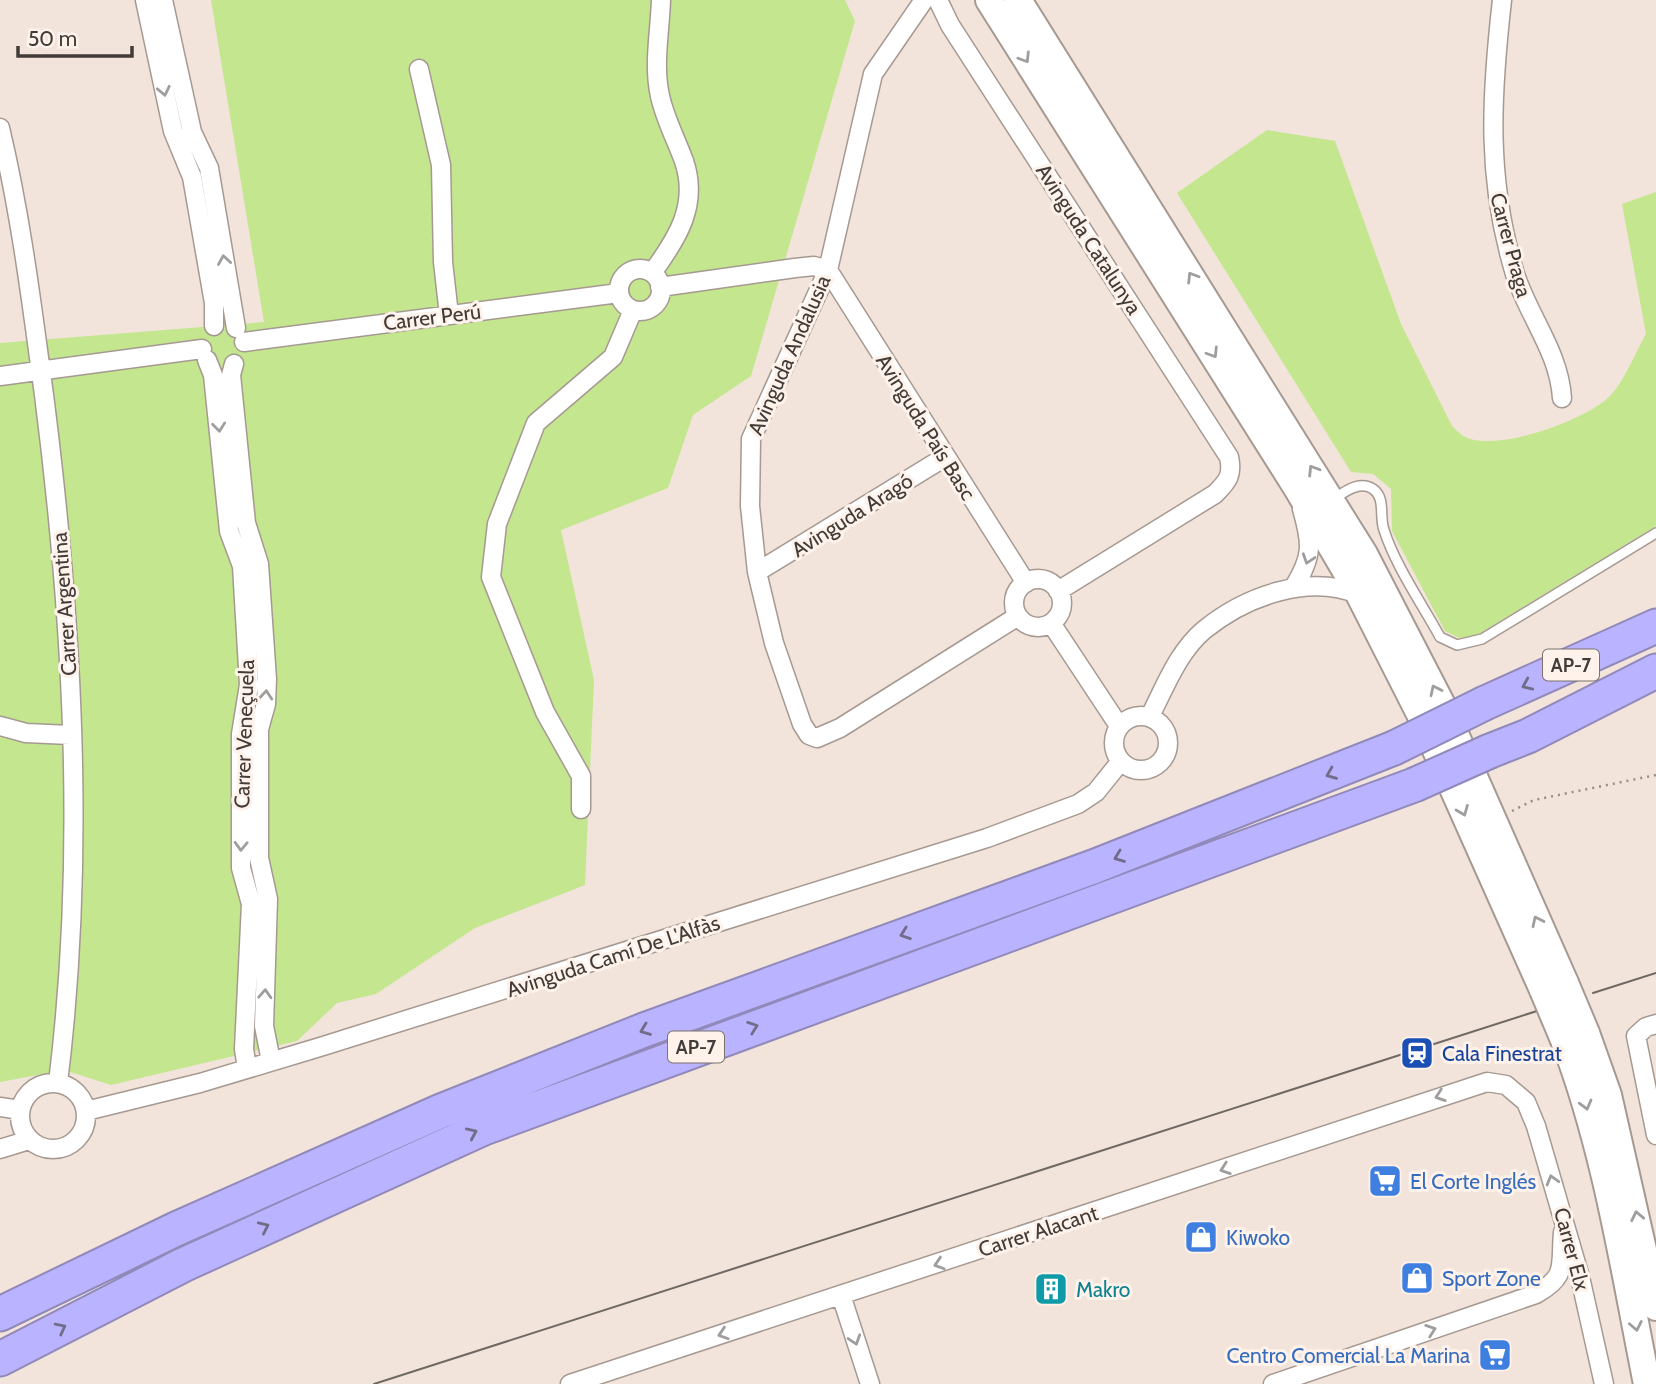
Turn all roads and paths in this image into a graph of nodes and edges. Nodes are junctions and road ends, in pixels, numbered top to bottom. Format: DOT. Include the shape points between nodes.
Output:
graph roads {
  1 [pos="145,0"];
  2 [pos="163,0"];
  3 [pos="661,0"];
  4 [pos="924,0"];
  5 [pos="938,0"];
  6 [pos="989,0"];
  7 [pos="1018,0"];
  8 [pos="1502,0"];
  9 [pos="419,69"];
  10 [pos="0,128"];
  11 [pos="828,270"];
  12 [pos="656,280"];
  13 [pos="619,293"];
  14 [pos="633,310"];
  15 [pos="449,315"];
  16 [pos="214,326"];
  17 [pos="240,335"];
  18 [pos="204,354"];
  19 [pos="234,364"];
  20 [pos="41,370"];
  21 [pos="0,376"];
  22 [pos="1562,398"];
  23 [pos="945,457"];
  24 [pos="1293,482"];
  25 [pos="1332,500"];
  26 [pos="1656,533"];
  27 [pos="757,572"];
  28 [pos="1026,583"];
  29 [pos="1294,587"];
  30 [pos="1058,591"];
  31 [pos="1360,595"];
  32 [pos="1018,616"];
  33 [pos="1051,623"];
  34 [pos="1654,627"];
  35 [pos="1656,671"];
  36 [pos="1656,687"];
  37 [pos="1150,716"];
  38 [pos="0,726"];
  39 [pos="1119,726"];
  40 [pos="71,735"];
  41 [pos="1528,736"];
  42 [pos="1121,761"];
  43 [pos="1656,775"];
  44 [pos="580,809"];
  45 [pos="1496,830"];
  46 [pos="1554,986"];
  47 [pos="1651,1025"];
  48 [pos="1575,1037"];
  49 [pos="271,1061"];
  50 [pos="247,1068"];
  51 [pos="58,1083"];
  52 [pos="1506,1085"];
  53 [pos="0,1107"];
  54 [pos="20,1110"];
  55 [pos="86,1111"];
  56 [pos="1656,1135"];
  57 [pos="29,1140"];
  58 [pos="0,1149"];
  59 [pos="1564,1222"];
  60 [pos="841,1295"];
  61 [pos="1656,1307"];
  62 [pos="0,1314"];
  63 [pos="0,1359"];
  64 [pos="570,1384"];
  65 [pos="870,1384"];
  66 [pos="1273,1384"];
  67 [pos="1604,1384"];
  68 [pos="1647,1384"];
  1 -- 16 [label="street, one-way" via="173,131 192,177"];
  17 -- 2 [label="street, one-way" via="209,168 192,132"];
  3 -- 12 [label="street" via="657,81 684,161 689,198 679,234"];
  4 -- 11 [label="street, Avinguda Andalusia" via="873,74"];
  5 -- 30 [label="street, Avinguda Catalunya" via="1229,457 1230,480 1215,494"];
  6 -- 24 [label="main road, one-way"];
  25 -- 7 [label="main road, one-way"];
  8 -- 22 [label="street, Carrer Praga" via="1492,117 1496,197 1524,299 1559,369"];
  9 -- 15 [label="street" via="441,164"];
  10 -- 20 [label="street, Carrer Argentina"];
  11 -- 12 [label="street" via="814,266"];
  11 -- 23 [label="street, Avinguda País Basc"];
  11 -- 27 [label="street, Avinguda Andalusia" via="751,439 750,506"];
  12 -- 13 [label="street" via="640,270 628,273"];
  12 -- 14 [label="street" via="654,304"];
  13 -- 14 [label="street"];
  13 -- 15 [label="street, Carrer Perú"];
  14 -- 44 [label="street" via="608,363 536,423 495,537 491,577 545,712 582,776"];
  15 -- 17 [label="street, Carrer Perú"];
  16 -- 17 [label="street" via="222,324"];
  16 -- 18 [label="street" via="204,335"];
  17 -- 19 [label="street" via="243,354"];
  18 -- 19 [label="street" via="220,367"];
  18 -- 20 [label="street"];
  18 -- 50 [label="street, Carrer Veneçuela, one-way" via="213,375 229,531 242,566 249,698 241,734 241,868 251,904"];
  49 -- 19 [label="street, Carrer Veneçuela, one-way" via="264,1026 268,899 259,858 259,729 267,679 259,564 246,523 231,375"];
  20 -- 21 [label="street"];
  20 -- 40 [label="street, Carrer Argentina" via="64,573"];
  23 -- 27 [label="street, Avinguda Aragó"];
  23 -- 28 [label="street, Avinguda País Basc"];
  24 -- 29 [label="street, one-way" via="1312,548"];
  24 -- 31 [label="main road"];
  25 -- 26 [label="lane" via="1354,486 1377,493 1384,533 1440,637 1457,645 1482,639"];
  45 -- 25 [label="main road, one-way" via="1430,680"];
  27 -- 32 [label="street, Avinguda Andalusia" via="774,643 802,724 817,738"];
  28 -- 30 [label="street" via="1043,580"];
  28 -- 32 [label="street" via="1014,600"];
  29 -- 31 [label="street" via="1321,584"];
  29 -- 37 [label="street" via="1244,606 1204,631 1175,666"];
  30 -- 33 [label="street" via="1060,610"];
  31 -- 46 [label="main road, one-way"];
  32 -- 33 [label="street" via="1029,625"];
  33 -- 39 [label="street"];
  34 -- 62 [label="highway, AP-7, one-way, bridge" via="1394,748 1093,867 645,1030 440,1111"];
  35 -- 41 [label="highway, AP-7"];
  36 -- 41 [label="highway" via="1594,715"];
  37 -- 39 [label="street" via="1132,717"];
  37 -- 42 [label="street" via="1164,727 1167,754 1146,770"];
  38 -- 40 [label="street" via="26,733"];
  39 -- 42 [label="street" via="1114,745"];
  40 -- 51 [label="street, Carrer Argentina" via="71,887"];
  63 -- 41 [label="highway, AP-7, one-way, bridge" via="183,1265 484,1128 1414,785"];
  42 -- 49 [label="street, Avinguda Camí De L'Alfàs" via="1096,792 1043,819"];
  43 -- 45 [label="path" via="1534,800 1514,809"];
  46 -- 45 [label="main road, one-way"];
  46 -- 48 [label="main road, bridge"];
  47 -- 56 [label="street" via="1636,1036"];
  61 -- 48 [label="main road, one-way" via="1608,1095"];
  48 -- 68 [label="main road, one-way"];
  49 -- 50 [label="street, Avinguda Camí De L'Alfàs"];
  50 -- 55 [label="street, Avinguda Camí De L'Alfàs"];
  51 -- 54 [label="street" via="38,1086 23,1100"];
  51 -- 55 [label="street" via="76,1093"];
  59 -- 52 [label="street, Carrer Elx, one-way" via="1526,1102"];
  52 -- 60 [label="street, Carrer Alacant, one-way" via="1487,1082 1465,1088"];
  53 -- 54 [label="street"];
  54 -- 57 [label="street" via="19,1121"];
  55 -- 57 [label="street" via="82,1131 68,1146 48,1149"];
  57 -- 58 [label="street"];
  66 -- 59 [label="street, one-way" via="1536,1294 1555,1283 1561,1271"];
  59 -- 67 [label="street, Carrer Elx"];
  60 -- 64 [label="street, Carrer Alacant, one-way"];
  60 -- 65 [label="street, one-way"];
}
